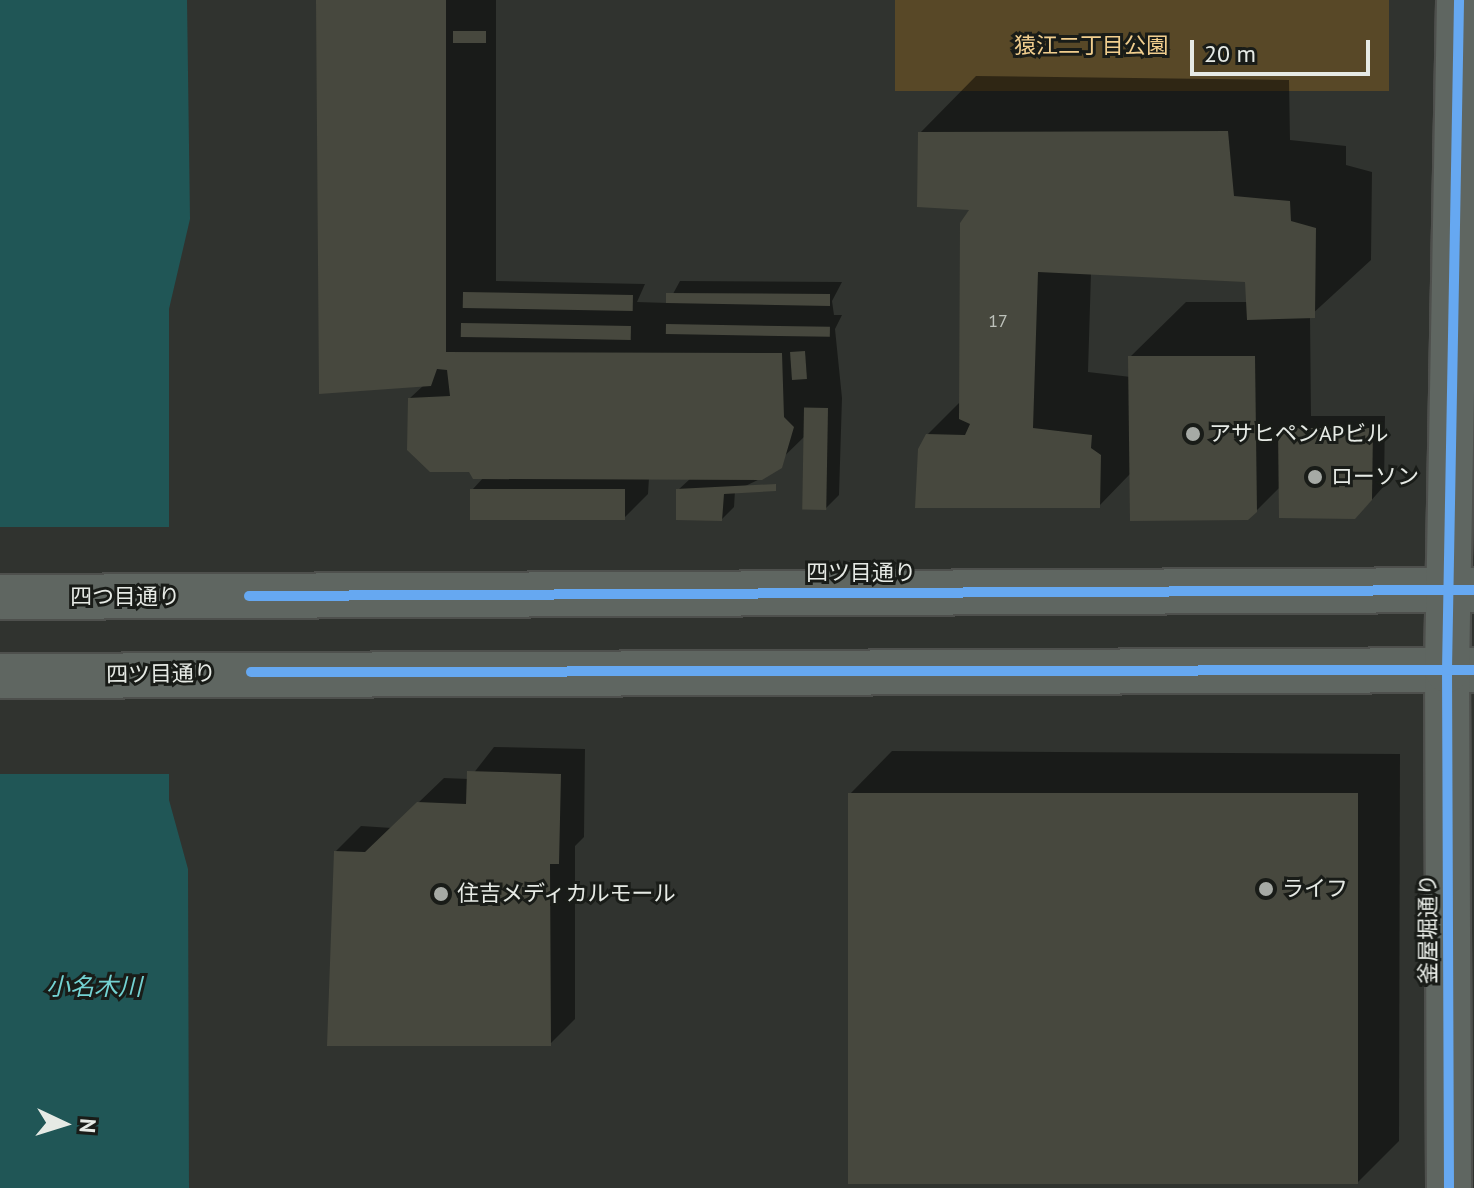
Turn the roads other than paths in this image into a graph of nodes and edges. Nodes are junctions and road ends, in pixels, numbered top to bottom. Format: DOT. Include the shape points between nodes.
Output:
graph roads {
  1 [pos="1459,0"];
  2 [pos="1461,590"];
  3 [pos="249,596"];
  4 [pos="0,597"];
  5 [pos="1460,670"];
  6 [pos="0,676"];
  7 [pos="1449,1188"];
  1 -- 2 [label="main road, 釜屋堀通り"];
  2 -- 3 [label="main road, 四ツ目通り"];
  2 -- 5 [label="main road, 釜屋堀通り"];
  3 -- 4 [label="main road, 四つ目通り"];
  5 -- 6 [label="main road, 四ツ目通り"];
  5 -- 7 [label="main road, 釜屋堀通り"];
}
